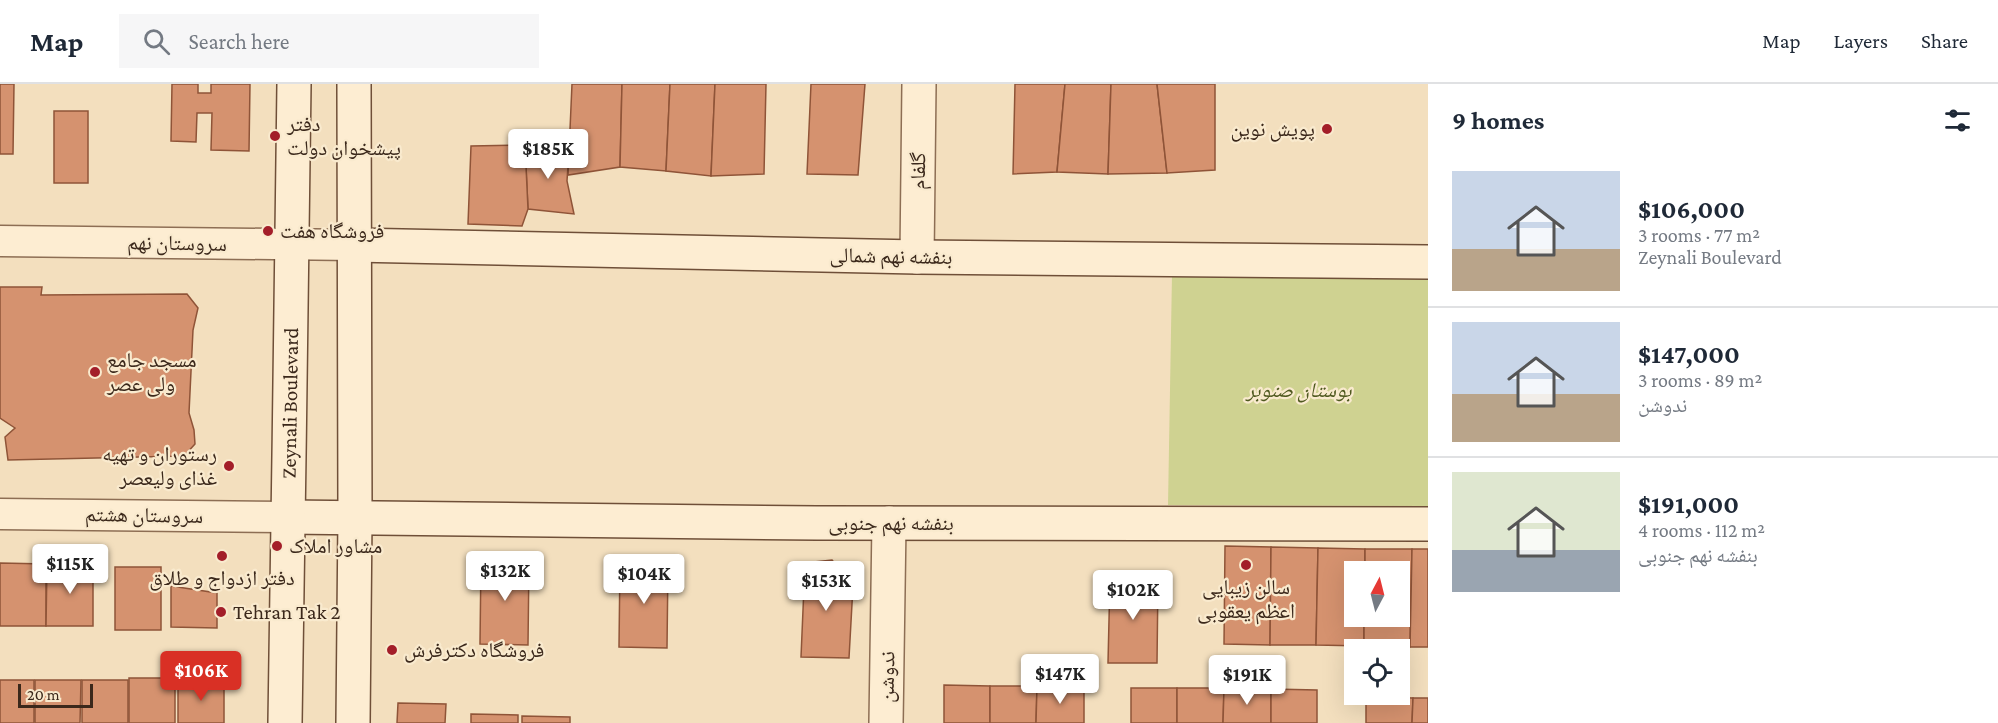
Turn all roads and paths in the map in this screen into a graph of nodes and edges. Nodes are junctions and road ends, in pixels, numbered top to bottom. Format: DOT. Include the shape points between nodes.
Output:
graph roads {
  1 [pos="294,84"];
  2 [pos="354,84"];
  3 [pos="900,84"];
  4 [pos="920,84"];
  5 [pos="0,241"];
  6 [pos="293,244"];
  7 [pos="354,245"];
  8 [pos="908,257"];
  9 [pos="1428,262"];
  10 [pos="0,514"];
  11 [pos="287,517"];
  12 [pos="355,517"];
  13 [pos="889,523"];
  14 [pos="1428,524"];
  15 [pos="285,723"];
  16 [pos="352,723"];
  17 [pos="886,723"];
  1 -- 6 [label="main road, Zeynali Boulevard"];
  2 -- 7 [label="main road"];
  3 -- 8 [label="main road, گلفام"];
  4 -- 8 [label="main road, گلفام"];
  5 -- 6 [label="street, سروستان نهم"];
  6 -- 7 [label="street, سروستان نهم"];
  6 -- 11 [label="main road, Zeynali Boulevard"];
  7 -- 8 [label="main road, بنفشه نهم شمالی"];
  7 -- 12 [label="main road"];
  8 -- 9 [label="main road, بنفشه نهم شمالی"];
  10 -- 11 [label="street, سروستان هشتم"];
  11 -- 12 [label="main road, بنفشه نهم جنوبی"];
  11 -- 15 [label="main road, Zeynali Boulevard"];
  12 -- 13 [label="main road, بنفشه نهم جنوبی"];
  12 -- 16 [label="main road"];
  13 -- 14 [label="main road, بنفشه نهم جنوبی"];
  13 -- 17 [label="main road, ندوشن"];
}
